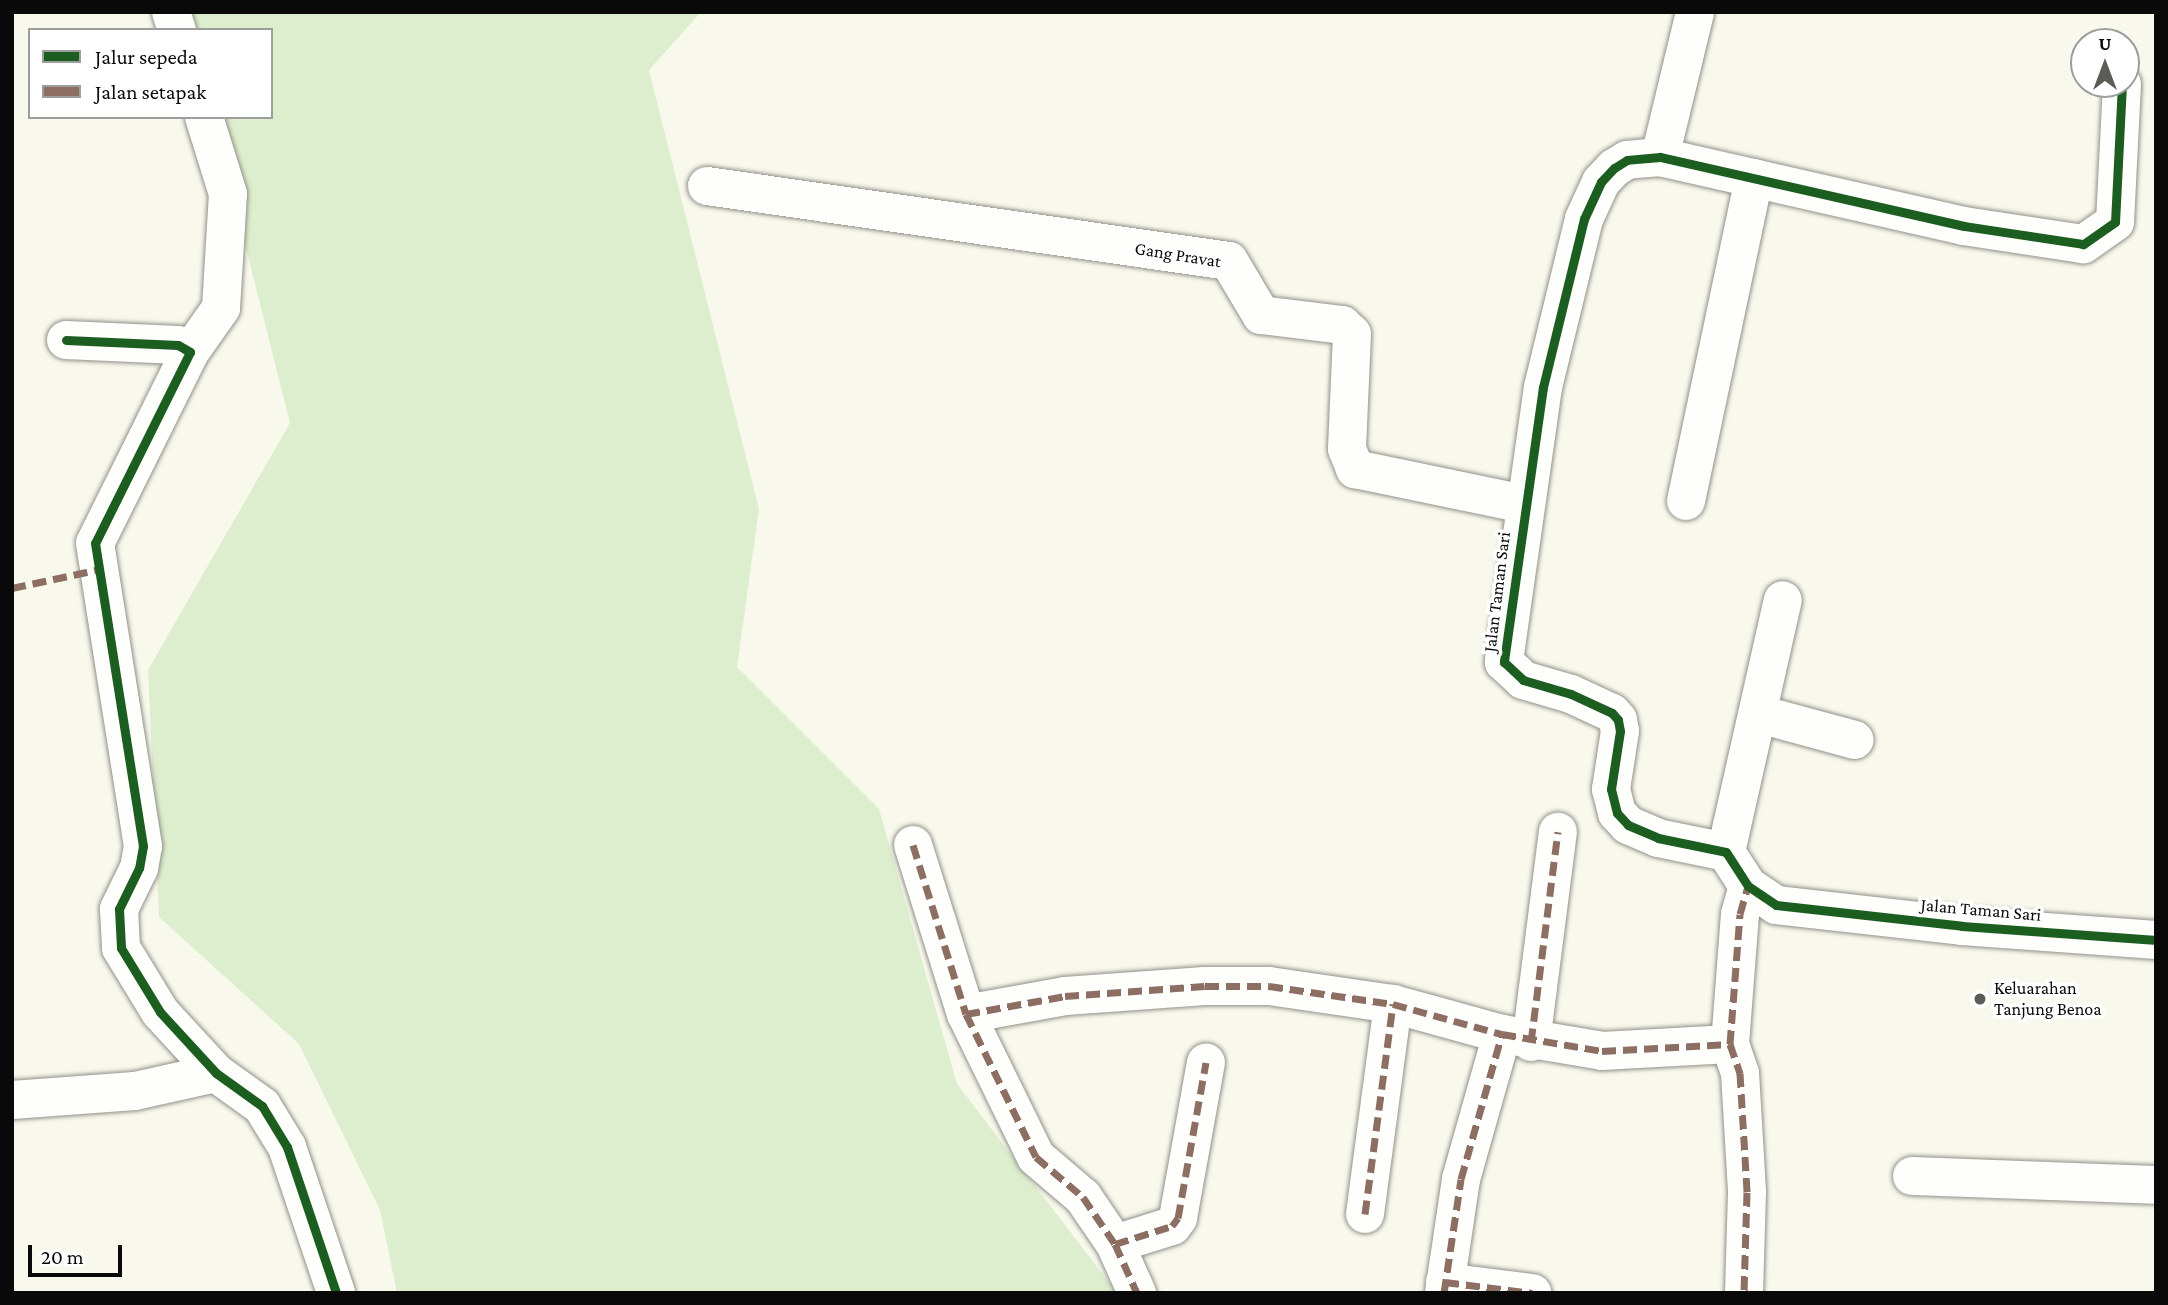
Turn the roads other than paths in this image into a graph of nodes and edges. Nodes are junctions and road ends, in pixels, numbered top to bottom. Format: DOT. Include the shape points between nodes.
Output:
graph roads {
  1 [pos="1695,12"];
  2 [pos="2121,98"];
  3 [pos="205,119"];
  4 [pos="1660,157"];
  5 [pos="1754,178"];
  6 [pos="707,186"];
  7 [pos="66,340"];
  8 [pos="190,352"];
  9 [pos="1686,501"];
  10 [pos="1524,504"];
  11 [pos="1783,600"];
  12 [pos="1759,714"];
  13 [pos="1855,740"];
  14 [pos="1558,832"];
  15 [pos="913,845"];
  16 [pos="1726,852"];
  17 [pos="1748,886"];
  18 [pos="2156,940"];
  19 [pos="1394,1004"];
  20 [pos="966,1014"];
  21 [pos="1517,1038"];
  22 [pos="1730,1044"];
  23 [pos="1206,1062"];
  24 [pos="216,1073"];
  25 [pos="12,1100"];
  26 [pos="1912,1176"];
  27 [pos="2156,1185"];
  28 [pos="1365,1214"];
  29 [pos="1115,1244"];
  30 [pos="1444,1287"];
  31 [pos="326,1290"];
  32 [pos="1137,1293"];
  33 [pos="1532,1293"];
  34 [pos="1744,1293"];
  1 -- 4 [label="street"];
  2 -- 5 [label="street, Jalan Taman Sari" via="2115,222 2083,244 1964,226"];
  3 -- 8 [label="street" via="228,194 221,308"];
  4 -- 5 [label="street, Jalan Taman Sari"];
  4 -- 10 [label="street, Jalan Taman Sari" via="1627,160 1614,168 1601,182 1584,219 1543,387"];
  5 -- 9 [label="street"];
  6 -- 10 [label="street, Gang Pravat" via="1228,261 1261,315 1342,325 1352,334 1347,449 1355,469"];
  7 -- 8 [label="street" via="177,345"];
  8 -- 24 [label="street" via="96,535 95,550 143,846 139,869 119,909 121,948 160,1012"];
  10 -- 16 [label="street, Jalan Taman Sari" via="1504,662 1522,680 1572,694 1612,713 1620,731 1613,801 1628,824 1658,838"];
  11 -- 12 [label="street"];
  12 -- 13 [label="street"];
  12 -- 16 [label="street"];
  14 -- 21 [label="street"];
  15 -- 20 [label="street"];
  16 -- 17 [label="street, Jalan Taman Sari"];
  17 -- 18 [label="street, Jalan Taman Sari" via="1776,905 1962,926"];
  17 -- 22 [label="street" via="1740,915"];
  19 -- 20 [label="street" via="1269,986 1205,986 1065,996"];
  19 -- 21 [label="street"];
  19 -- 28 [label="street"];
  20 -- 29 [label="street" via="1035,1157 1083,1197"];
  21 -- 22 [label="street" via="1602,1051"];
  21 -- 30 [label="street" via="1461,1179"];
  22 -- 34 [label="street" via="1740,1073 1747,1192"];
  23 -- 29 [label="street" via="1178,1218 1172,1226"];
  24 -- 25 [label="street" via="135,1091"];
  24 -- 31 [label="street" via="262,1106 287,1147"];
  26 -- 27 [label="street"];
  29 -- 32 [label="street"];
  30 -- 33 [label="street"];
}
